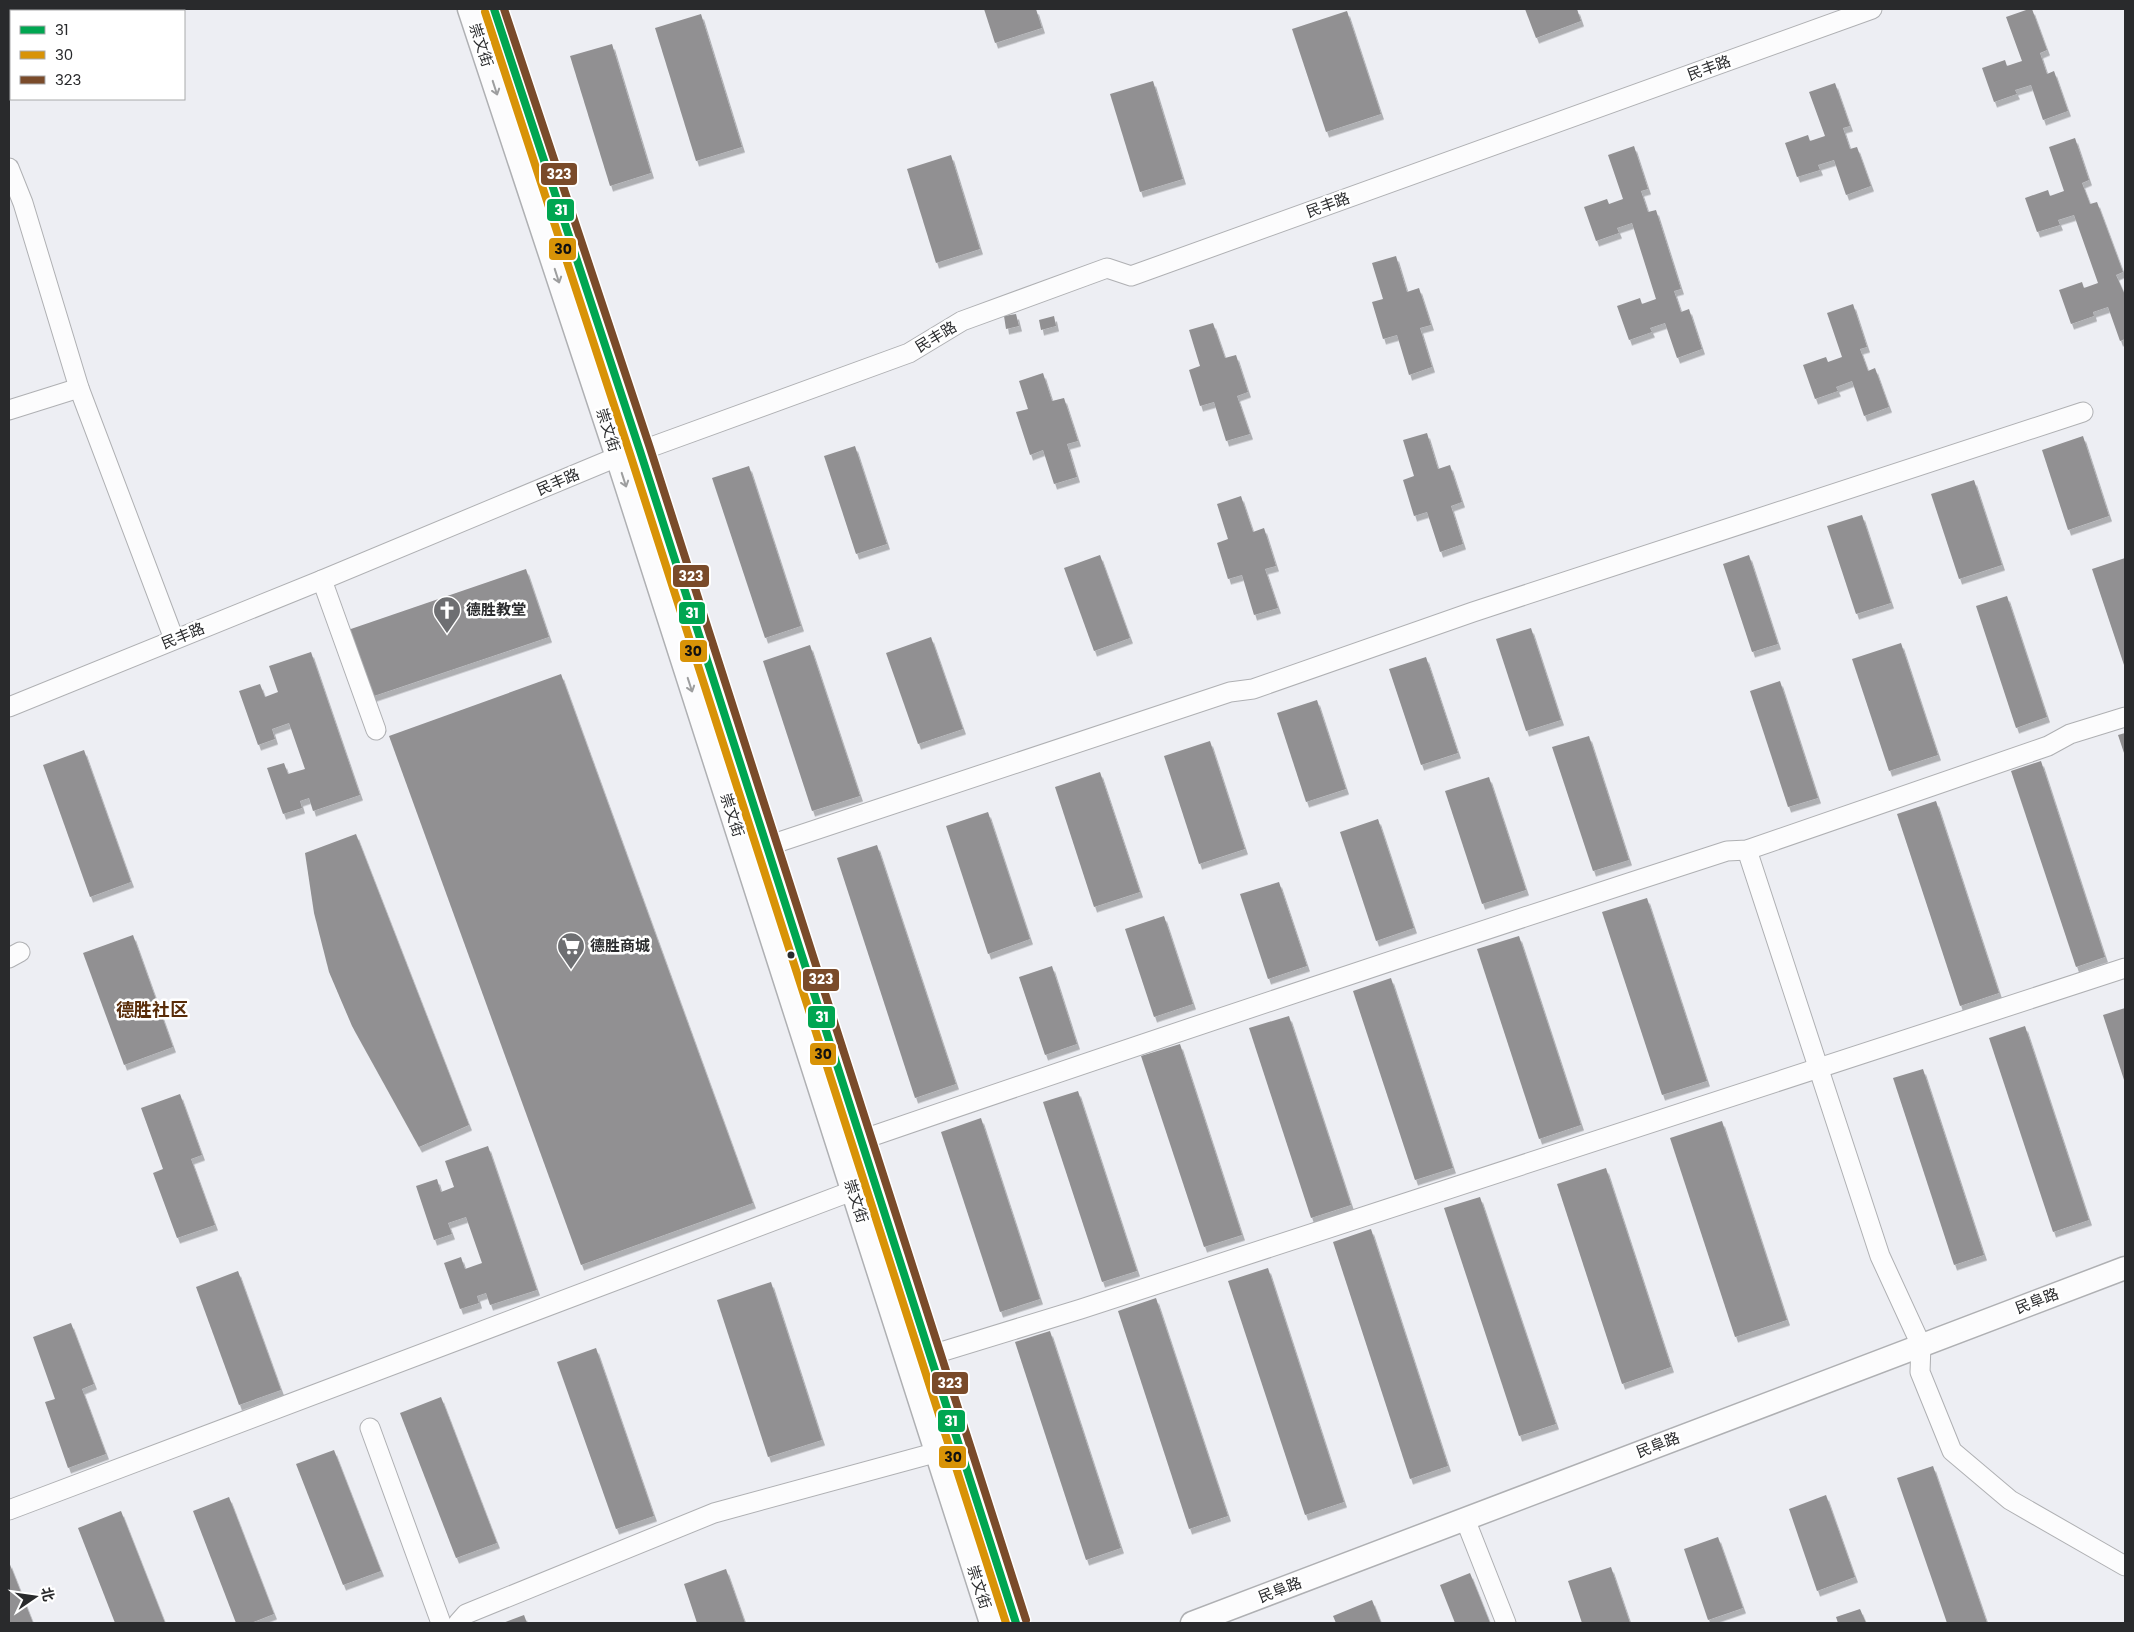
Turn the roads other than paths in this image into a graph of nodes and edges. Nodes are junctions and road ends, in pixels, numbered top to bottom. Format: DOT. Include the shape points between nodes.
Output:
graph roads {
  1 [pos="469,9"];
  2 [pos="494,9"];
  3 [pos="1872,9"];
  4 [pos="9,168"];
  5 [pos="79,388"];
  6 [pos="9,410"];
  7 [pos="2083,412"];
  8 [pos="640,451"];
  9 [pos="616,457"];
  10 [pos="322,580"];
  11 [pos="174,639"];
  12 [pos="9,707"];
  13 [pos="2125,717"];
  14 [pos="376,730"];
  15 [pos="767,846"];
  16 [pos="1747,850"];
  17 [pos="2125,968"];
  18 [pos="1818,1070"];
  19 [pos="861,1140"];
  20 [pos="852,1191"];
  21 [pos="2125,1268"];
  22 [pos="1921,1345"];
  23 [pos="931,1355"];
  24 [pos="370,1428"];
  25 [pos="960,1446"];
  26 [pos="937,1453"];
  27 [pos="9,1510"];
  28 [pos="1465,1519"];
  29 [pos="2125,1566"];
  30 [pos="442,1623"];
  31 [pos="458,1623"];
  32 [pos="991,1623"];
  33 [pos="1016,1623"];
  34 [pos="1192,1623"];
  35 [pos="1506,1623"];
  1 -- 9 [label="street, 崇文街, one-way"];
  2 -- 8 [label="street, 崇文街"];
  3 -- 8 [label="street, 民丰路" via="1131,276 1107,268 1098,271 962,321 909,353"];
  4 -- 5 [label="street" via="23,203"];
  5 -- 6 [label="street"];
  5 -- 11 [label="street"];
  7 -- 15 [label="street"];
  8 -- 9 [label="street, 民丰路"];
  8 -- 15 [label="street, 崇文街"];
  9 -- 10 [label="street, 民丰路"];
  9 -- 20 [label="street, 崇文街, one-way"];
  10 -- 11 [label="street, 民丰路"];
  10 -- 14 [label="street"];
  11 -- 12 [label="street, 民丰路"];
  13 -- 16 [label="street"];
  15 -- 19 [label="street, 崇文街"];
  16 -- 18 [label="street"];
  16 -- 19 [label="street" via="1727,852 1542,911"];
  17 -- 18 [label="street"];
  18 -- 22 [label="street" via="1880,1256"];
  18 -- 23 [label="street"];
  19 -- 23 [label="street, 崇文街"];
  20 -- 26 [label="street, 崇文街"];
  20 -- 27 [label="street"];
  21 -- 22 [label="street, 民阜路"];
  22 -- 28 [label="street, 民阜路"];
  22 -- 29 [label="street" via="1920,1372 1952,1451 2010,1500"];
  23 -- 25 [label="street, 崇文街"];
  24 -- 30 [label="street"];
  25 -- 26 [label="street"];
  25 -- 33 [label="street, 崇文街"];
  26 -- 31 [label="street" via="714,1513 466,1614"];
  26 -- 32 [label="street, 崇文街"];
  28 -- 34 [label="street, 民阜路"];
  28 -- 35 [label="street"];
}
